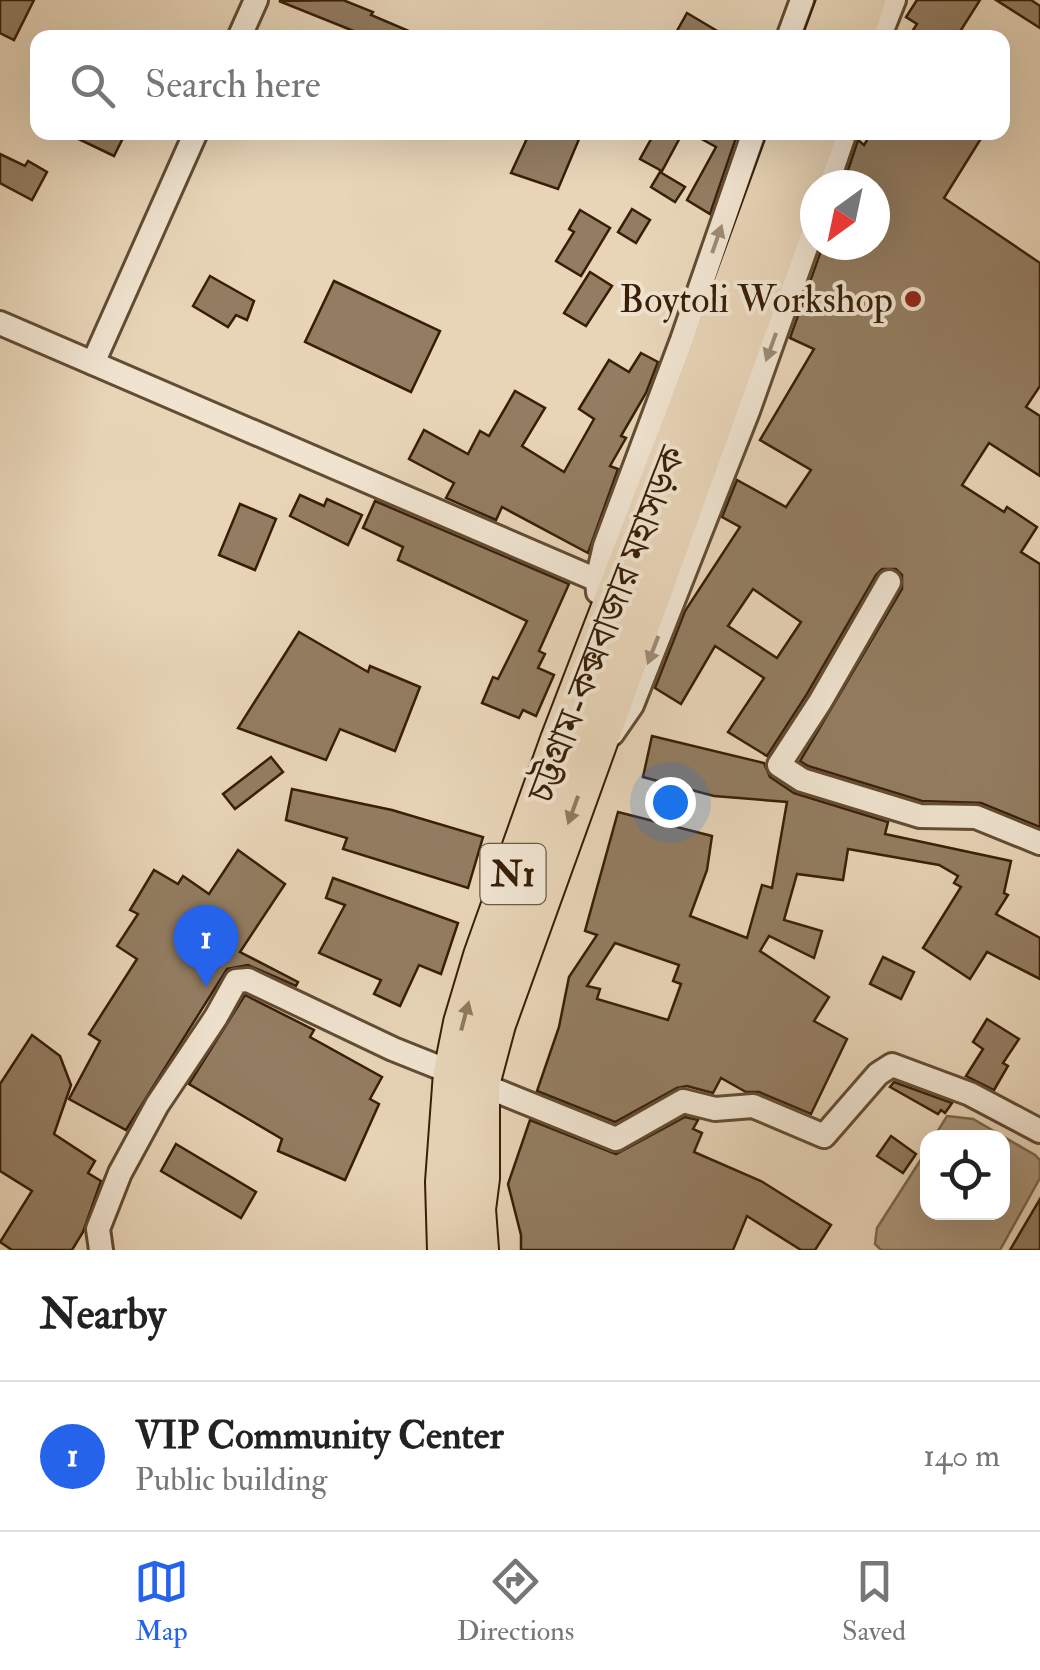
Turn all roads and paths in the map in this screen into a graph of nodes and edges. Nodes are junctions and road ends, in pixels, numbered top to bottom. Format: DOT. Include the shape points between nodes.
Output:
graph roads {
  1 [pos="256,0"];
  2 [pos="802,0"];
  3 [pos="837,0"];
  4 [pos="866,0"];
  5 [pos="894,0"];
  6 [pos="243,30"];
  7 [pos="791,30"];
  8 [pos="826,30"];
  9 [pos="856,30"];
  10 [pos="882,30"];
  11 [pos="192,140"];
  12 [pos="751,140"];
  13 [pos="786,140"];
  14 [pos="815,140"];
  15 [pos="841,140"];
  16 [pos="832,170"];
  17 [pos="801,260"];
  18 [pos="0,323"];
  19 [pos="93,364"];
  20 [pos="597,580"];
  21 [pos="889,582"];
  22 [pos="602,631"];
  23 [pos="576,747"];
  24 [pos="1040,843"];
  25 [pos="466,1079"];
  26 [pos="1040,1131"];
  27 [pos="462,1180"];
  28 [pos="102,1250"];
  29 [pos="447,1250"];
  30 [pos="458,1250"];
  31 [pos="479,1250"];
  32 [pos="501,1250"];
  1 -- 6 [label="street"];
  2 -- 7 [label="street"];
  3 -- 8 [label="highway"];
  4 -- 9 [label="highway"];
  5 -- 10 [label="street"];
  11 -- 19 [label="street"];
  20 -- 12 [label="street, one-way"];
  13 -- 22 [label="highway, চট্টগ্রাম-কক্সবাজার মহাসড়ক / N1"];
  14 -- 23 [label="highway, চট্টগ্রাম-কক্সবাজার মহাসড়ক / N1"];
  15 -- 16 [label="street"];
  17 -- 23 [label="street, one-way" via="632,705 622,722"];
  18 -- 19 [label="street"];
  19 -- 20 [label="street"];
  20 -- 22 [label="street"];
  21 -- 24 [label="street" via="779,765 802,780 920,816 976,817"];
  22 -- 23 [label="highway, চট্টগ্রাম-কক্সবাজার মহাসড়ক / N1"];
  23 -- 25 [label="highway, চট্টগ্রাম-কক্সবাজার মহাসড়ক / N1" via="496,1024"];
  25 -- 26 [label="street" via="616,1138 683,1101 714,1109 752,1106 824,1136 892,1065 970,1094"];
  25 -- 27 [label="highway, চট্টগ্রাম-কক্সবাজার মহাসড়ক / N1"];
  25 -- 28 [label="street" via="236,980 120,1174 98,1229"];
  27 -- 29 [label="highway, N1"];
  27 -- 30 [label="highway"];
  27 -- 31 [label="highway" via="476,1208"];
  27 -- 32 [label="highway, N1"];
}
